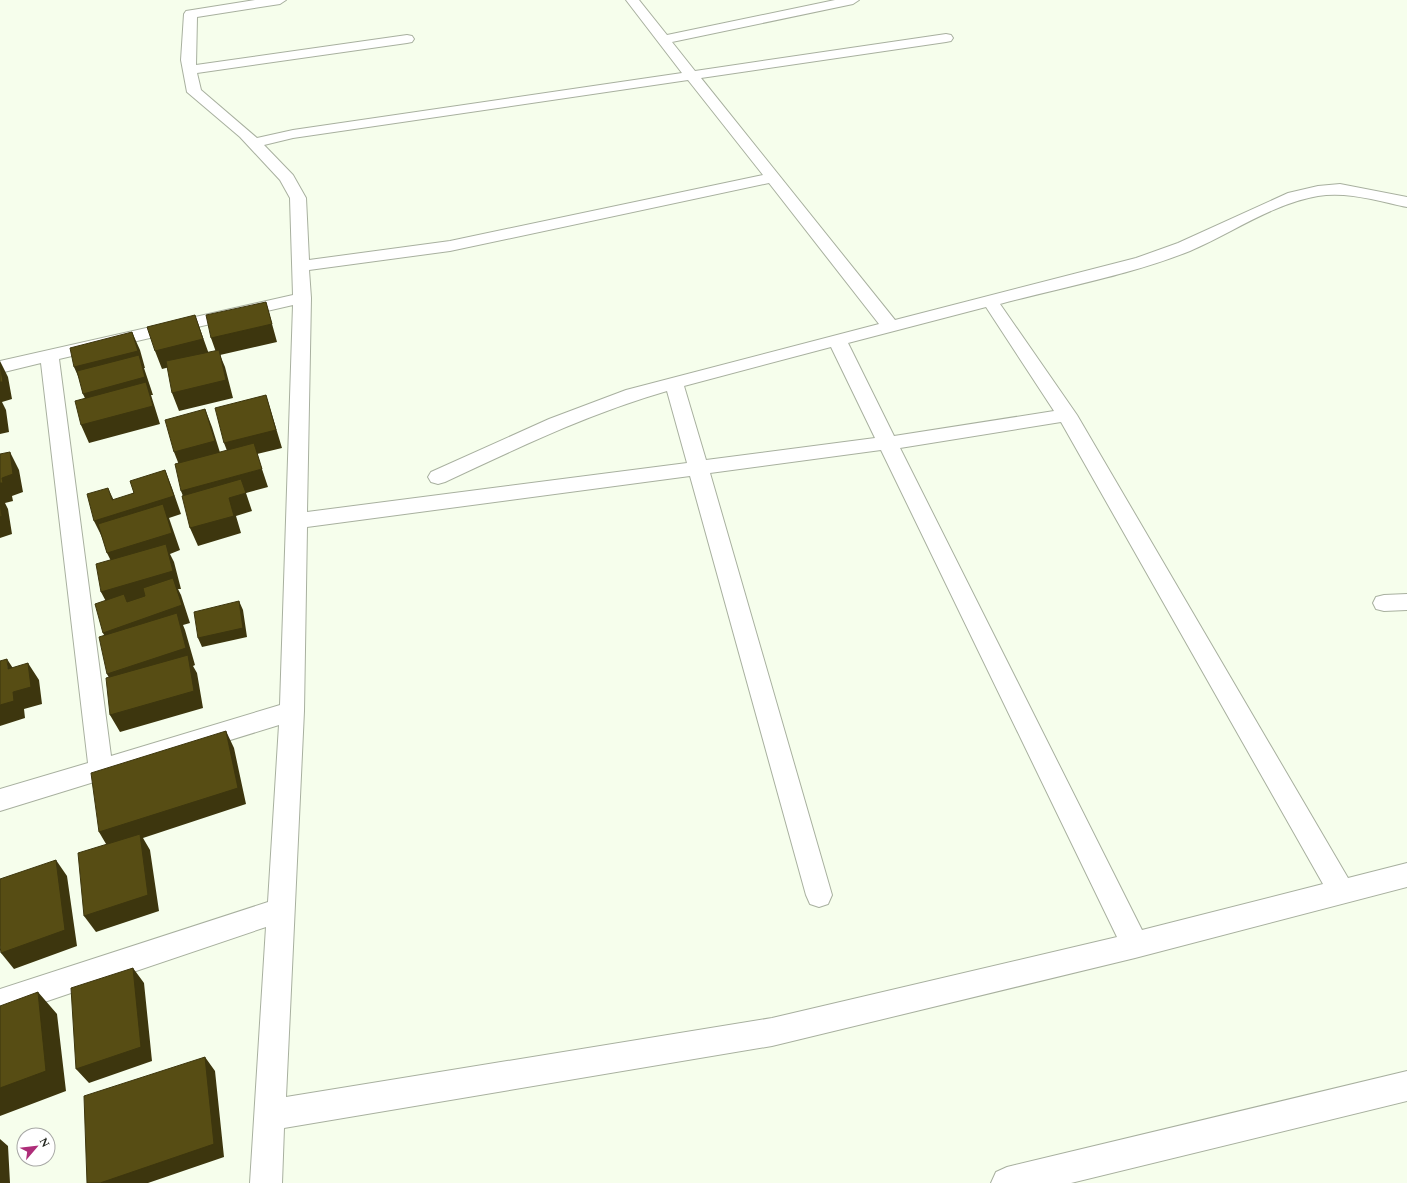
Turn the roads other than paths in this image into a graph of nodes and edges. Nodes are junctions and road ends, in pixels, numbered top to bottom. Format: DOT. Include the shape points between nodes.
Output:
graph roads {
  1 [pos="280,0"];
  2 [pos="632,0"];
  3 [pos="853,0"];
  4 [pos="946,38"];
  5 [pos="407,40"];
  6 [pos="663,40"];
  7 [pos="190,70"];
  8 [pos="691,75"];
  9 [pos="254,143"];
  10 [pos="773,178"];
  11 [pos="1407,202"];
  12 [pos="301,266"];
  13 [pos="302,298"];
  14 [pos="990,301"];
  15 [pos="891,327"];
  16 [pos="837,340"];
  17 [pos="49,356"];
  18 [pos="0,367"];
  19 [pos="674,383"];
  20 [pos="1067,415"];
  21 [pos="888,443"];
  22 [pos="698,468"];
  23 [pos="438,477"];
  24 [pos="298,521"];
  25 [pos="1407,602"];
  26 [pos="1384,603"];
  27 [pos="292,711"];
  28 [pos="101,770"];
  29 [pos="0,800"];
  30 [pos="1407,875"];
  31 [pos="1342,892"];
  32 [pos="819,895"];
  33 [pos="281,910"];
  34 [pos="1135,945"];
  35 [pos="0,1003"];
  36 [pos="1407,1086"];
  37 [pos="270,1115"];
  38 [pos="266,1183"];
  39 [pos="1007,1183"];
  1 -- 7 [label="street" via="190,14"];
  2 -- 6 [label="street"];
  3 -- 6 [label="street"];
  4 -- 8 [label="street"];
  5 -- 7 [label="street"];
  6 -- 8 [label="street"];
  7 -- 9 [label="street" via="194,92"];
  8 -- 9 [label="street" via="293,134"];
  8 -- 10 [label="street"];
  9 -- 12 [label="street" via="287,178 298,198"];
  10 -- 12 [label="street" via="450,246"];
  10 -- 15 [label="street"];
  11 -- 14 [label="street" via="1340,189 1288,198 1184,247 1142,262"];
  12 -- 13 [label="street"];
  13 -- 17 [label="street"];
  13 -- 24 [label="street"];
  14 -- 15 [label="street"];
  14 -- 20 [label="street"];
  15 -- 16 [label="street"];
  16 -- 19 [label="street"];
  16 -- 21 [label="street"];
  17 -- 18 [label="street"];
  17 -- 28 [label="street"];
  19 -- 22 [label="street"];
  19 -- 23 [label="street" via="633,394 556,423"];
  20 -- 21 [label="street"];
  20 -- 31 [label="street"];
  21 -- 22 [label="street"];
  21 -- 34 [label="street"];
  22 -- 24 [label="street"];
  22 -- 32 [label="street"];
  24 -- 27 [label="street"];
  25 -- 26 [label="street"];
  27 -- 28 [label="street"];
  27 -- 33 [label="street"];
  28 -- 29 [label="street"];
  30 -- 31 [label="street"];
  31 -- 34 [label="street"];
  33 -- 35 [label="street"];
  33 -- 37 [label="street"];
  34 -- 37 [label="street" via="772,1032"];
  36 -- 39 [label="street"];
  37 -- 38 [label="street"];
}
